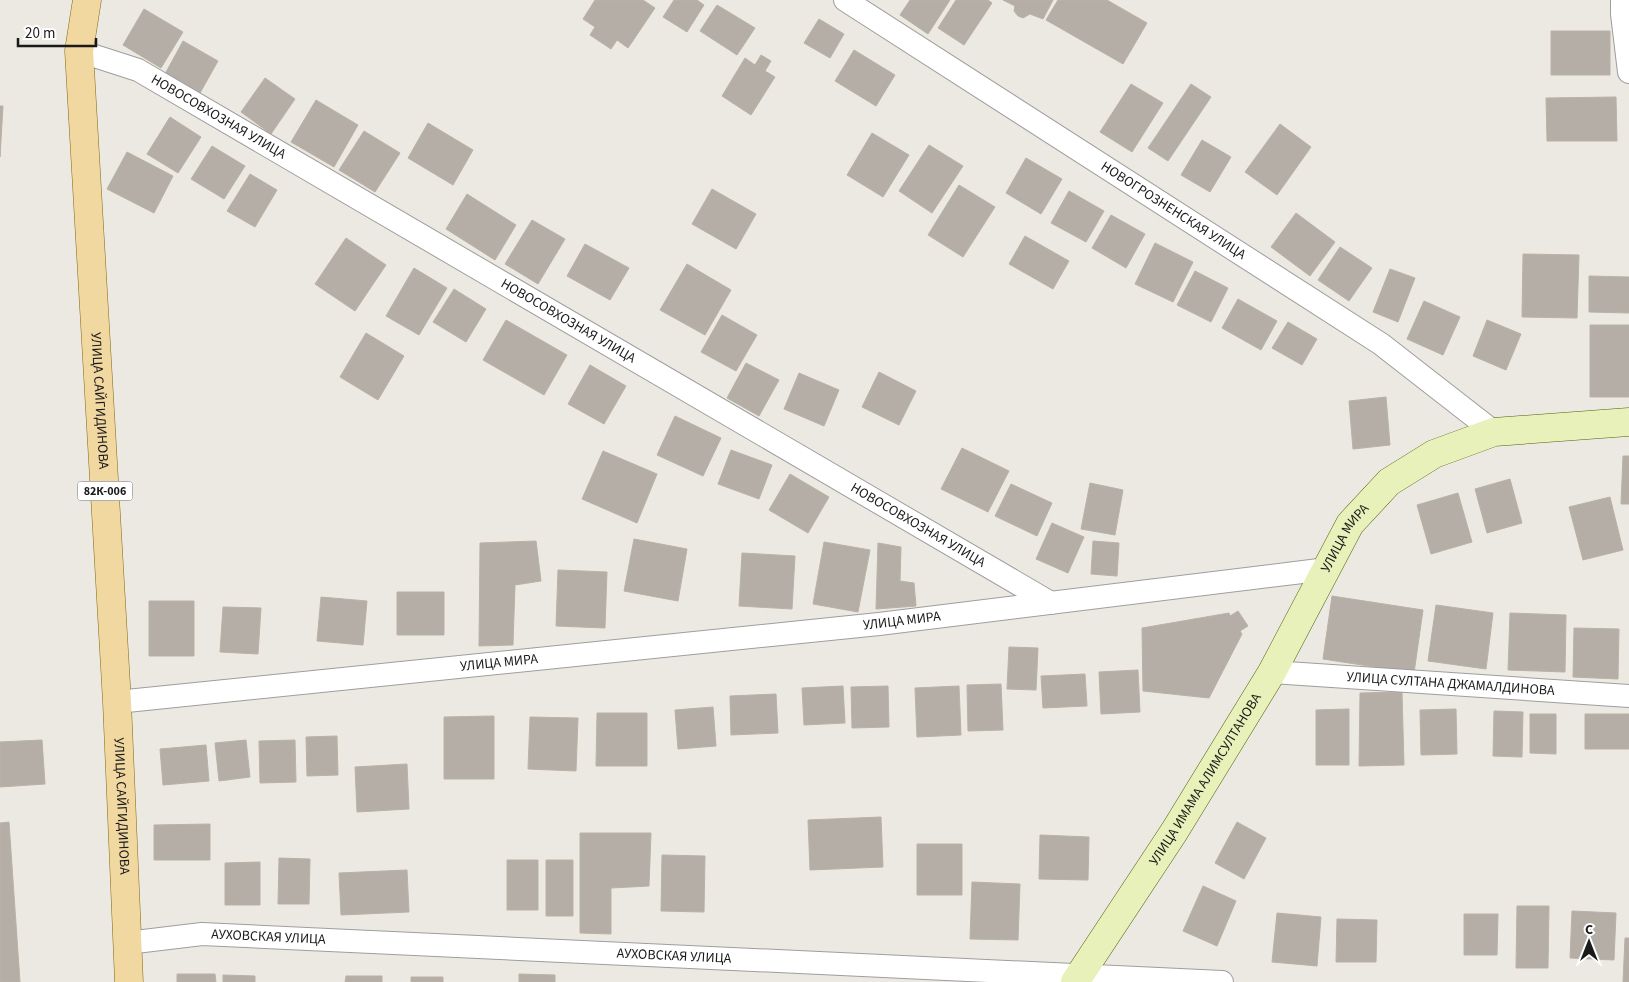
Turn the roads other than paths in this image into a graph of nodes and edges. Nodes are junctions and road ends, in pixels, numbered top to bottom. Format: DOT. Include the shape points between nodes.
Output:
graph roads {
  1 [pos="87,0"];
  2 [pos="845,0"];
  3 [pos="1622,0"];
  4 [pos="79,51"];
  5 [pos="1629,72"];
  6 [pos="1629,422"];
  7 [pos="1494,432"];
  8 [pos="1327,569"];
  9 [pos="1051,603"];
  10 [pos="1272,672"];
  11 [pos="1629,696"];
  12 [pos="117,702"];
  13 [pos="127,942"];
  14 [pos="1077,979"];
  15 [pos="129,982"];
  16 [pos="1222,982"];
  1 -- 4 [label="main road, УЛИЦА САЙГИДИНОВА / 82К-006"];
  2 -- 7 [label="street, НОВОГРОЗНЕНСКАЯ УЛИЦА" via="1381,344"];
  3 -- 5 [label="street"];
  4 -- 9 [label="street, НОВОСОВХОЗНАЯ УЛИЦА" via="138,70"];
  4 -- 12 [label="main road, УЛИЦА САЙГИДИНОВА / 82К-006"];
  6 -- 7 [label="main road, УЛИЦА МИРА"];
  7 -- 8 [label="main road, УЛИЦА МИРА" via="1434,454 1389,482 1350,524"];
  8 -- 9 [label="street, УЛИЦА МИРА"];
  8 -- 10 [label="main road, УЛИЦА ИМАМА АЛИМСУЛТАНОВА"];
  9 -- 12 [label="street, УЛИЦА МИРА" via="860,626"];
  10 -- 11 [label="street, УЛИЦА СУЛТАНА ДЖАМАЛДИНОВА"];
  10 -- 14 [label="main road, УЛИЦА ИМАМА АЛИМСУЛТАНОВА" via="1174,832"];
  12 -- 13 [label="main road, УЛИЦА САЙГИДИНОВА / 82К-006"];
  13 -- 14 [label="street, АУХОВСКАЯ УЛИЦА" via="202,934"];
  13 -- 15 [label="main road, УЛИЦА САЙГИДИНОВА / 82К-006"];
  14 -- 16 [label="street, АУХОВСКАЯ УЛИЦА"];
}
